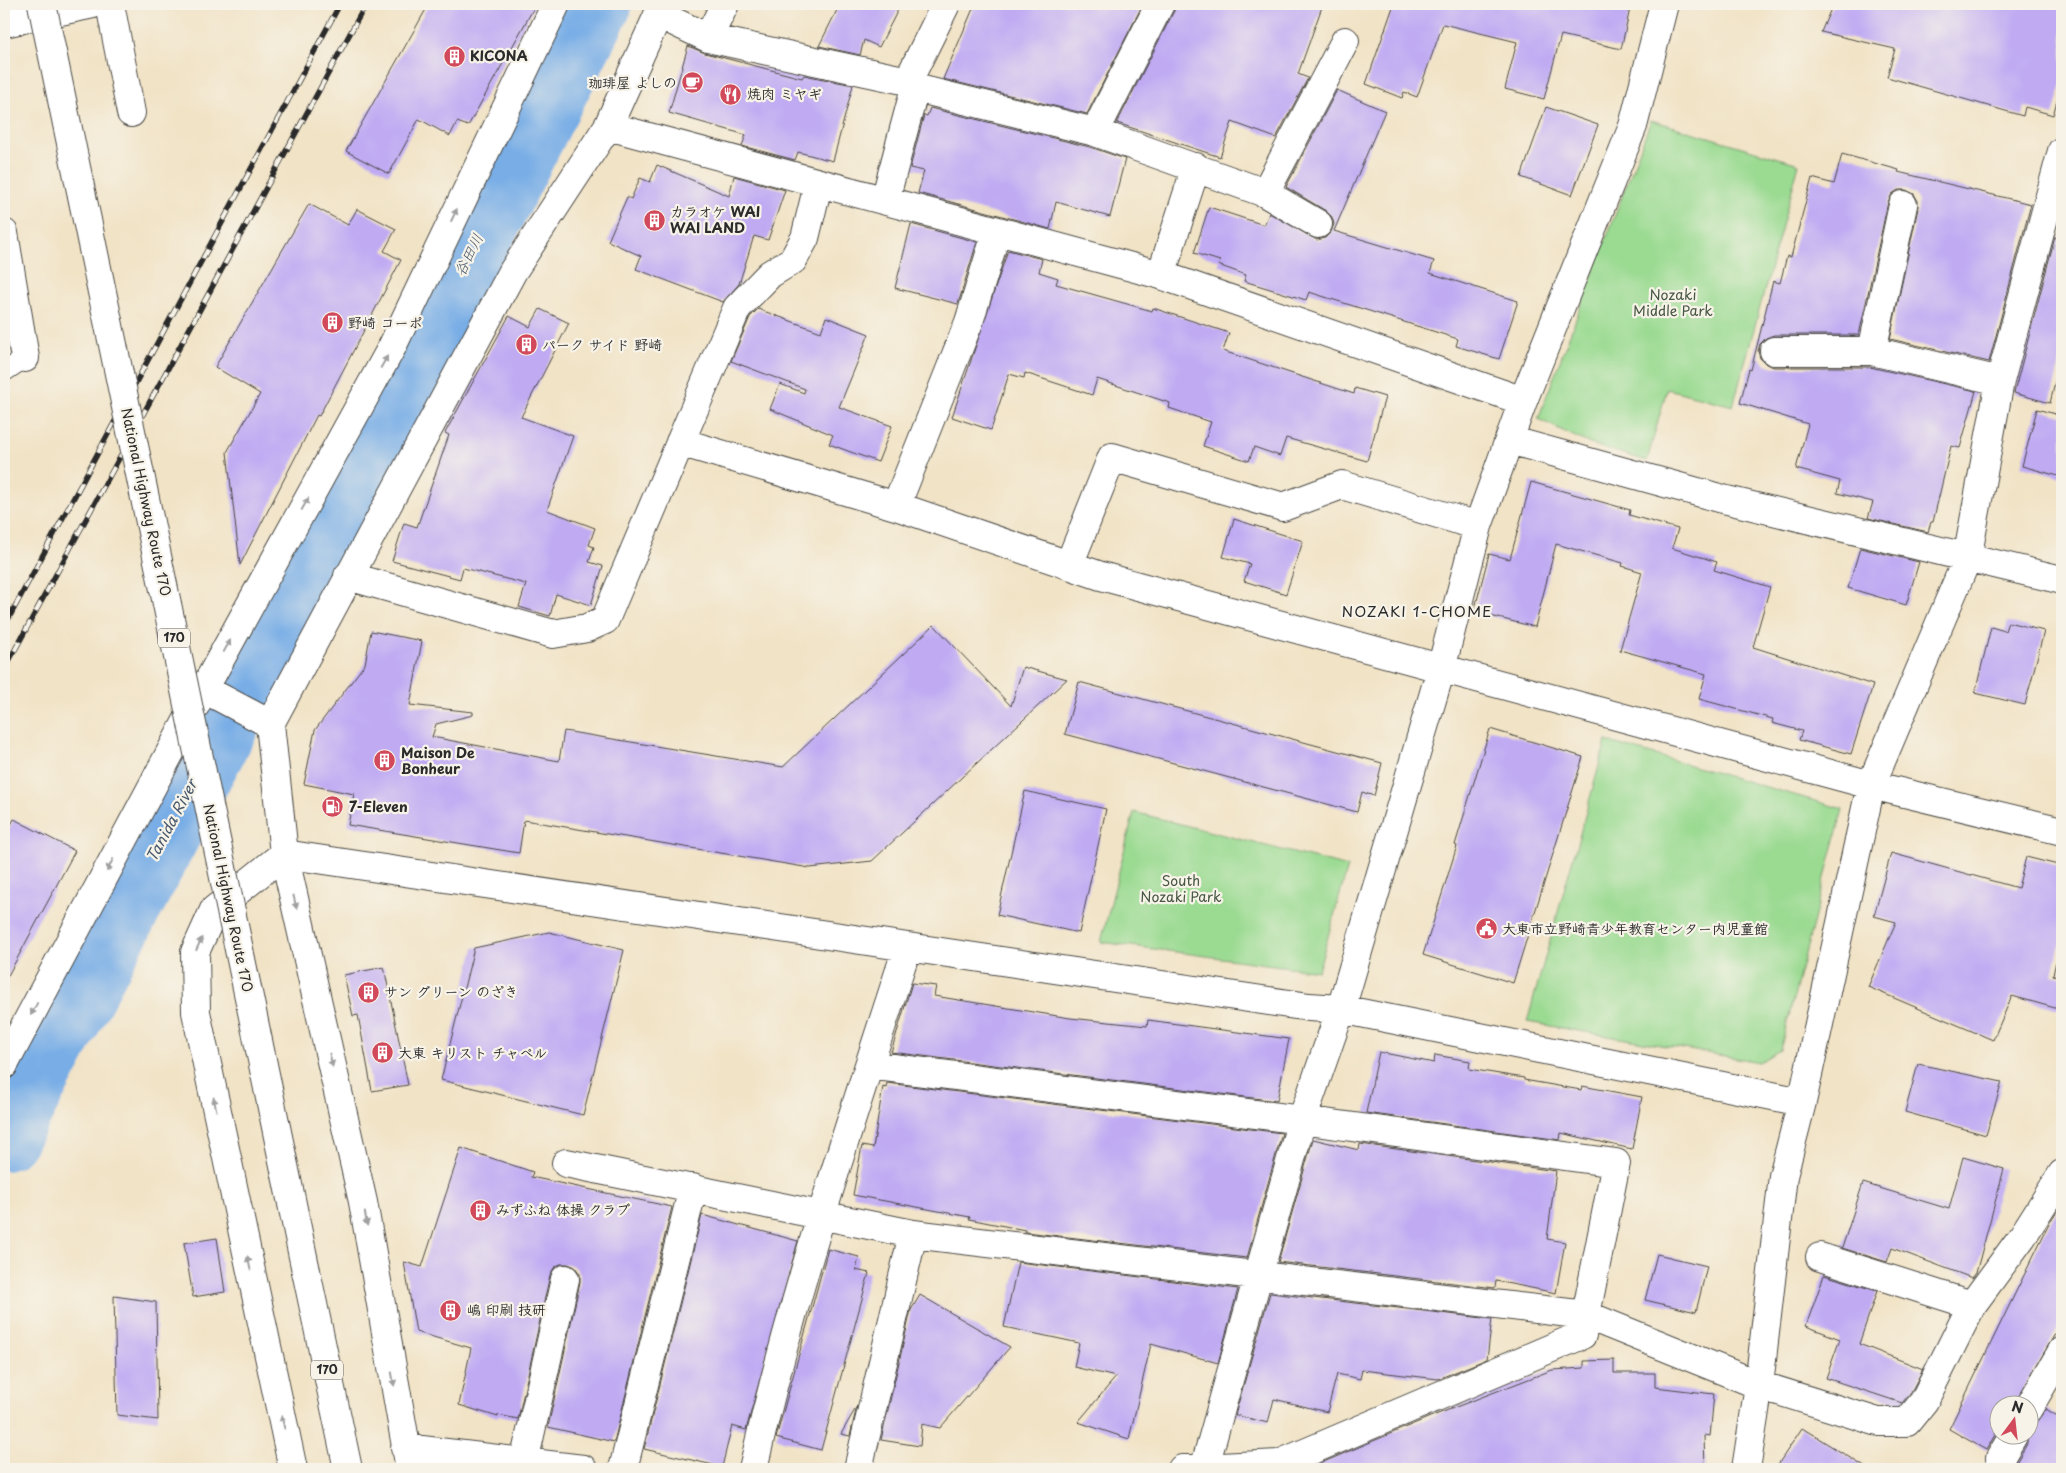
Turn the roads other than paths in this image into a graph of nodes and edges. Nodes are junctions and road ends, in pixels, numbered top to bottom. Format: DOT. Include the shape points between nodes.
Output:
graph roads {
  1 [pos="42,4"];
  2 [pos="93,4"];
  3 [pos="110,4"];
  4 [pos="556,4"];
  5 [pos="725,4"];
  6 [pos="946,4"];
  7 [pos="1160,4"];
  8 [pos="1664,4"];
  9 [pos="661,9"];
  10 [pos="4,23"];
  11 [pos="708,38"];
  12 [pos="1345,41"];
  13 [pos="911,84"];
  14 [pos="131,113"];
  15 [pos="608,126"];
  16 [pos="1095,132"];
  17 [pos="2062,151"];
  18 [pos="1196,167"];
  19 [pos="818,185"];
  20 [pos="1265,193"];
  21 [pos="885,200"];
  22 [pos="1903,205"];
  23 [pos="1318,224"];
  24 [pos="997,232"];
  25 [pos="4,234"];
  26 [pos="1160,275"];
  27 [pos="1774,351"];
  28 [pos="1872,351"];
  29 [pos="14,365"];
  30 [pos="2000,381"];
  31 [pos="1522,401"];
  32 [pos="1509,440"];
  33 [pos="680,442"];
  34 [pos="896,506"];
  35 [pos="1478,526"];
  36 [pos="1967,559"];
  37 [pos="1069,565"];
  38 [pos="348,576"];
  39 [pos="2062,580"];
  40 [pos="1441,669"];
  41 [pos="204,689"];
  42 [pos="270,724"];
  43 [pos="1870,785"];
  44 [pos="2062,831"];
  45 [pos="284,854"];
  46 [pos="907,948"];
  47 [pos="1341,1009"];
  48 [pos="4,1065"];
  49 [pos="869,1065"];
  50 [pos="1802,1102"];
  51 [pos="1302,1120"];
  52 [pos="566,1163"];
  53 [pos="2062,1174"];
  54 [pos="693,1188"];
  55 [pos="820,1215"];
  56 [pos="914,1234"];
  57 [pos="1820,1257"];
  58 [pos="1258,1275"];
  59 [pos="565,1279"];
  60 [pos="1972,1305"];
  61 [pos="1586,1315"];
  62 [pos="2062,1351"];
  63 [pos="1759,1385"];
  64 [pos="2036,1396"];
  65 [pos="407,1458"];
  66 [pos="524,1462"];
  67 [pos="293,1469"];
  68 [pos="348,1469"];
  69 [pos="583,1469"];
  70 [pos="623,1469"];
  71 [pos="753,1469"];
  72 [pos="858,1469"];
  73 [pos="1197,1469"];
  74 [pos="1746,1469"];
  1 -- 68 [label="main road, National Highway Route 170 / 170, bridge"];
  2 -- 10 [label="main road"];
  3 -- 14 [label="main road"];
  41 -- 4 [label="main road, one-way" via="392,347"];
  5 -- 11 [label="main road"];
  6 -- 13 [label="main road"];
  7 -- 16 [label="main road"];
  8 -- 31 [label="main road" via="1633,126"];
  9 -- 11 [label="main road"];
  9 -- 15 [label="main road"];
  11 -- 13 [label="main road"];
  12 -- 20 [label="main road"];
  13 -- 16 [label="main road"];
  13 -- 21 [label="main road"];
  15 -- 19 [label="main road"];
  15 -- 38 [label="main road" via="513,271"];
  16 -- 18 [label="main road"];
  17 -- 30 [label="main road"];
  18 -- 20 [label="main road"];
  18 -- 26 [label="main road"];
  19 -- 21 [label="main road"];
  19 -- 33 [label="main road" via="805,238 793,260 770,274 737,308"];
  20 -- 23 [label="main road"];
  21 -- 24 [label="main road"];
  22 -- 28 [label="main road"];
  24 -- 26 [label="main road"];
  24 -- 34 [label="main road" via="969,322"];
  25 -- 29 [label="main road"];
  26 -- 31 [label="main road"];
  27 -- 28 [label="main road"];
  28 -- 30 [label="main road"];
  30 -- 36 [label="main road"];
  31 -- 32 [label="main road"];
  32 -- 35 [label="main road"];
  32 -- 36 [label="main road" via="1723,499"];
  33 -- 34 [label="main road"];
  33 -- 38 [label="main road" via="605,620 587,628 553,634"];
  34 -- 37 [label="main road"];
  35 -- 37 [label="main road" via="1342,485 1283,507 1112,457"];
  35 -- 40 [label="main road"];
  36 -- 39 [label="main road"];
  36 -- 43 [label="main road"];
  37 -- 40 [label="main road"];
  38 -- 42 [label="main road"];
  40 -- 43 [label="main road"];
  40 -- 47 [label="main road"];
  41 -- 42 [label="main road"];
  41 -- 48 [label="main road, one-way"];
  42 -- 45 [label="main road"];
  43 -- 44 [label="main road"];
  43 -- 50 [label="main road"];
  45 -- 46 [label="main road"];
  45 -- 65 [label="main road, one-way" via="363,1202"];
  67 -- 45 [label="main road, one-way" via="196,1012 195,952 214,910"];
  46 -- 47 [label="main road"];
  46 -- 49 [label="main road"];
  47 -- 50 [label="main road"];
  47 -- 51 [label="main road"];
  49 -- 51 [label="main road"];
  49 -- 55 [label="main road"];
  50 -- 63 [label="main road" via="1783,1176"];
  51 -- 58 [label="main road"];
  51 -- 61 [label="main road" via="1616,1163"];
  52 -- 54 [label="main road"];
  53 -- 60 [label="main road" via="2022,1237"];
  54 -- 55 [label="main road"];
  54 -- 70 [label="main road"];
  55 -- 56 [label="main road"];
  55 -- 71 [label="main road"];
  56 -- 58 [label="main road"];
  56 -- 72 [label="main road"];
  57 -- 60 [label="main road"];
  58 -- 61 [label="main road"];
  58 -- 73 [label="main road"];
  59 -- 66 [label="main road"];
  60 -- 63 [label="main road" via="1924,1402 1907,1422 1878,1422"];
  61 -- 63 [label="main road"];
  61 -- 73 [label="main road" via="1582,1334 1279,1464"];
  62 -- 64 [label="main road"];
  63 -- 74 [label="main road"];
  65 -- 66 [label="main road"];
  66 -- 69 [label="main road"];
}
